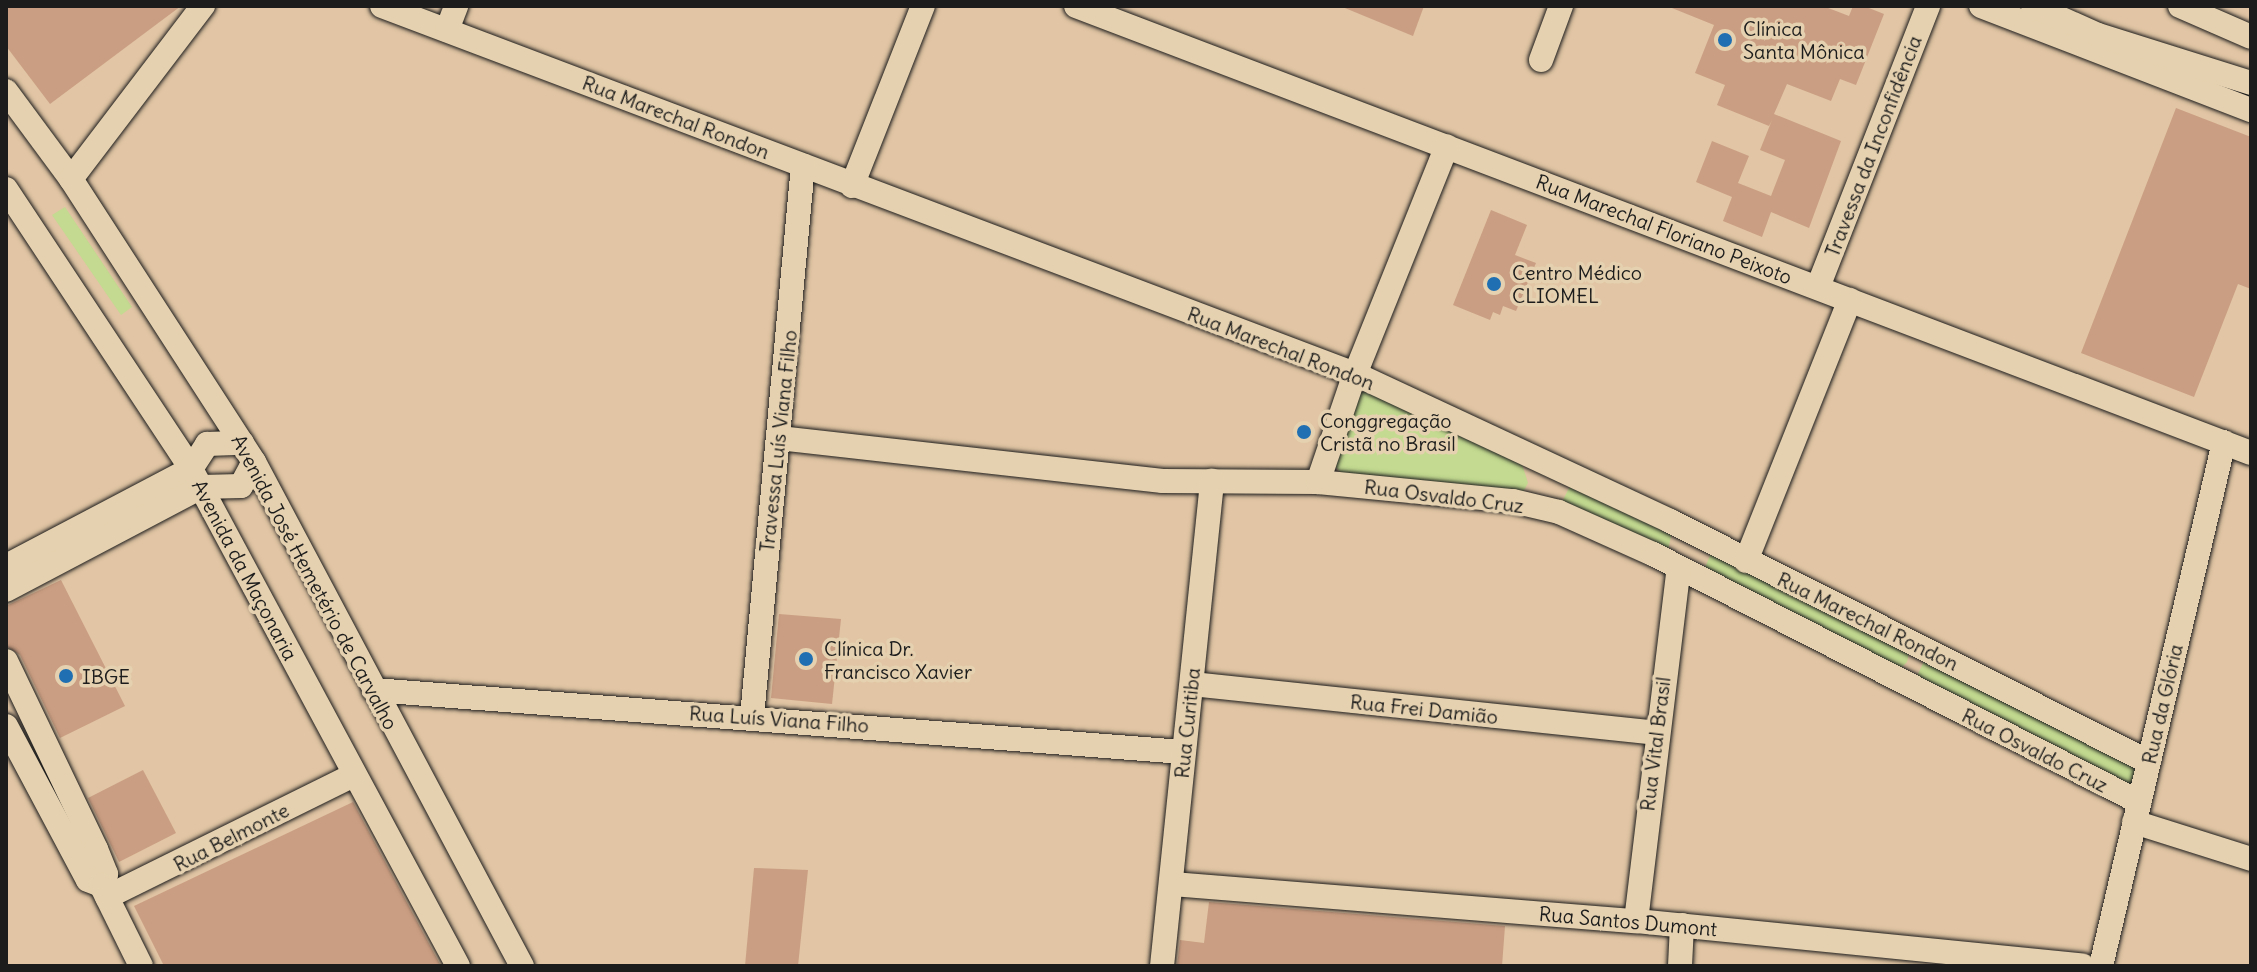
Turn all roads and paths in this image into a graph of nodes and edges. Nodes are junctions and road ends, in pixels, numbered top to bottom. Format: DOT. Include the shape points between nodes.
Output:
graph roads {
  1 [pos="203,6"];
  2 [pos="382,6"];
  3 [pos="456,6"];
  4 [pos="923,6"];
  5 [pos="1076,6"];
  6 [pos="1561,6"];
  7 [pos="1928,6"];
  8 [pos="1981,6"];
  9 [pos="2033,6"];
  10 [pos="2070,6"];
  11 [pos="2180,6"];
  12 [pos="1119,14"];
  13 [pos="447,30"];
  14 [pos="2098,35"];
  15 [pos="2251,37"];
  16 [pos="1541,60"];
  17 [pos="2168,69"];
  18 [pos="2251,83"];
  19 [pos="6,91"];
  20 [pos="2251,110"];
  21 [pos="1447,146"];
  22 [pos="803,165"];
  23 [pos="71,179"];
  24 [pos="852,186"];
  25 [pos="6,189"];
  26 [pos="1818,287"];
  27 [pos="1850,300"];
  28 [pos="1355,374"];
  29 [pos="779,438"];
  30 [pos="2224,442"];
  31 [pos="248,453"];
  32 [pos="2251,453"];
  33 [pos="1524,454"];
  34 [pos="196,478"];
  35 [pos="1573,478"];
  36 [pos="1212,481"];
  37 [pos="1318,482"];
  38 [pos="1513,501"];
  39 [pos="1559,512"];
  40 [pos="1670,521"];
  41 [pos="1724,550"];
  42 [pos="1653,554"];
  43 [pos="1746,561"];
  44 [pos="6,566"];
  45 [pos="1679,568"];
  46 [pos="1710,584"];
  47 [pos="6,590"];
  48 [pos="1898,635"];
  49 [pos="1945,659"];
  50 [pos="6,661"];
  51 [pos="1880,672"];
  52 [pos="1192,684"];
  53 [pos="374,690"];
  54 [pos="1929,696"];
  55 [pos="752,717"];
  56 [pos="6,726"];
  57 [pos="1655,733"];
  58 [pos="1183,752"];
  59 [pos="2149,762"];
  60 [pos="354,775"];
  61 [pos="2136,812"];
  62 [pos="2251,859"];
  63 [pos="1172,884"];
  64 [pos="104,891"];
  65 [pos="1636,921"];
  66 [pos="1682,925"];
  67 [pos="141,966"];
  68 [pos="458,966"];
  69 [pos="522,966"];
  70 [pos="1162,966"];
  71 [pos="1680,966"];
  72 [pos="2083,966"];
  73 [pos="2101,966"];
  1 -- 23 [label="street"];
  2 -- 13 [label="street, Rua Marechal Rondon"];
  3 -- 13 [label="street"];
  4 -- 24 [label="street"];
  5 -- 12 [label="street, Rua Marechal Floriano Peixoto"];
  6 -- 16 [label="street"];
  7 -- 26 [label="street, Travessa da Inconfidência"];
  8 -- 17 [label="street"];
  9 -- 14 [label="street"];
  10 -- 14 [label="street"];
  11 -- 15 [label="street"];
  12 -- 21 [label="street, Rua Marechal Floriano Peixoto"];
  13 -- 22 [label="street, Rua Marechal Rondon"];
  14 -- 17 [label="street"];
  17 -- 18 [label="street"];
  17 -- 20 [label="street"];
  19 -- 23 [label="street, Avenida José Hemetério de Carvalho"];
  21 -- 26 [label="street, Rua Marechal Floriano Peixoto"];
  21 -- 28 [label="street"];
  22 -- 24 [label="street, Rua Marechal Rondon"];
  22 -- 29 [label="street, Travessa Luís Viana Filho"];
  23 -- 31 [label="street, Avenida José Hemetério de Carvalho"];
  24 -- 28 [label="street, Rua Marechal Rondon"];
  25 -- 34 [label="street, Avenida da Maçonaria"];
  26 -- 27 [label="street, Rua Marechal Floriano Peixoto"];
  27 -- 30 [label="street, Rua Marechal Floriano Peixoto"];
  27 -- 43 [label="street"];
  28 -- 33 [label="street, Rua Marechal Rondon"];
  28 -- 37 [label="street"];
  29 -- 36 [label="street, Rua Osvaldo Cruz" via="986,464"];
  29 -- 55 [label="street, Travessa Luís Viana Filho"];
  30 -- 32 [label="street, Rua Marechal Floriano Peixoto"];
  30 -- 59 [label="street, Rua da Glória"];
  31 -- 34 [label="street" via="207,444"];
  31 -- 34 [label="street" via="241,486"];
  31 -- 53 [label="street, Avenida José Hemetério de Carvalho"];
  33 -- 35 [label="street, Rua Marechal Rondon"];
  33 -- 38 [label="street" via="1538,473 1535,487"];
  34 -- 44 [label="street"];
  34 -- 47 [label="street"];
  34 -- 60 [label="street, Avenida da Maçonaria"];
  35 -- 39 [label="street" via="1559,491"];
  35 -- 40 [label="street, Rua Marechal Rondon"];
  36 -- 37 [label="street, Rua Osvaldo Cruz"];
  36 -- 52 [label="street, Rua Curitiba"];
  37 -- 38 [label="street, Rua Osvaldo Cruz"];
  38 -- 39 [label="street, Rua Osvaldo Cruz"];
  39 -- 42 [label="street, Rua Osvaldo Cruz"];
  40 -- 41 [label="street, Rua Marechal Rondon"];
  40 -- 42 [label="street" via="1679,530 1679,543 1672,552"];
  41 -- 43 [label="street, Rua Marechal Rondon"];
  41 -- 46 [label="street" via="1709,556 1705,565"];
  42 -- 45 [label="street, Rua Osvaldo Cruz"];
  43 -- 48 [label="street, Rua Marechal Rondon"];
  45 -- 46 [label="street, Rua Osvaldo Cruz"];
  45 -- 57 [label="street, Rua Vital Brasil"];
  46 -- 51 [label="street, Rua Osvaldo Cruz"];
  48 -- 49 [label="street, Rua Marechal Rondon"];
  48 -- 51 [label="street" via="1911,658 1901,671"];
  49 -- 54 [label="street" via="1922,660 1915,672 1917,684"];
  49 -- 59 [label="street, Rua Marechal Rondon"];
  50 -- 64 [label="street" via="96,849 106,874"];
  51 -- 54 [label="street, Rua Osvaldo Cruz"];
  52 -- 57 [label="street, Rua Frei Damião"];
  52 -- 58 [label="street, Rua Curitiba"];
  53 -- 55 [label="street, Rua Luís Viana Filho"];
  53 -- 69 [label="street, Avenida José Hemetério de Carvalho"];
  54 -- 61 [label="street, Rua Osvaldo Cruz"];
  55 -- 58 [label="street, Rua Luís Viana Filho"];
  56 -- 64 [label="street" via="88,880"];
  57 -- 65 [label="street, Rua Vital Brasil"];
  58 -- 63 [label="street, Rua Curitiba"];
  59 -- 61 [label="street, Rua da Glória"];
  60 -- 64 [label="street, Rua Belmonte"];
  60 -- 68 [label="street, Avenida da Maçonaria"];
  61 -- 62 [label="street, Rua Osvaldo Cruz"];
  61 -- 73 [label="street, Rua da Glória"];
  63 -- 65 [label="street, Rua Santos Dumont"];
  63 -- 70 [label="street, Rua Curitiba"];
  64 -- 67 [label="street"];
  65 -- 66 [label="street, Rua Santos Dumont"];
  66 -- 71 [label="street"];
  66 -- 72 [label="street, Rua Santos Dumont"];
}
